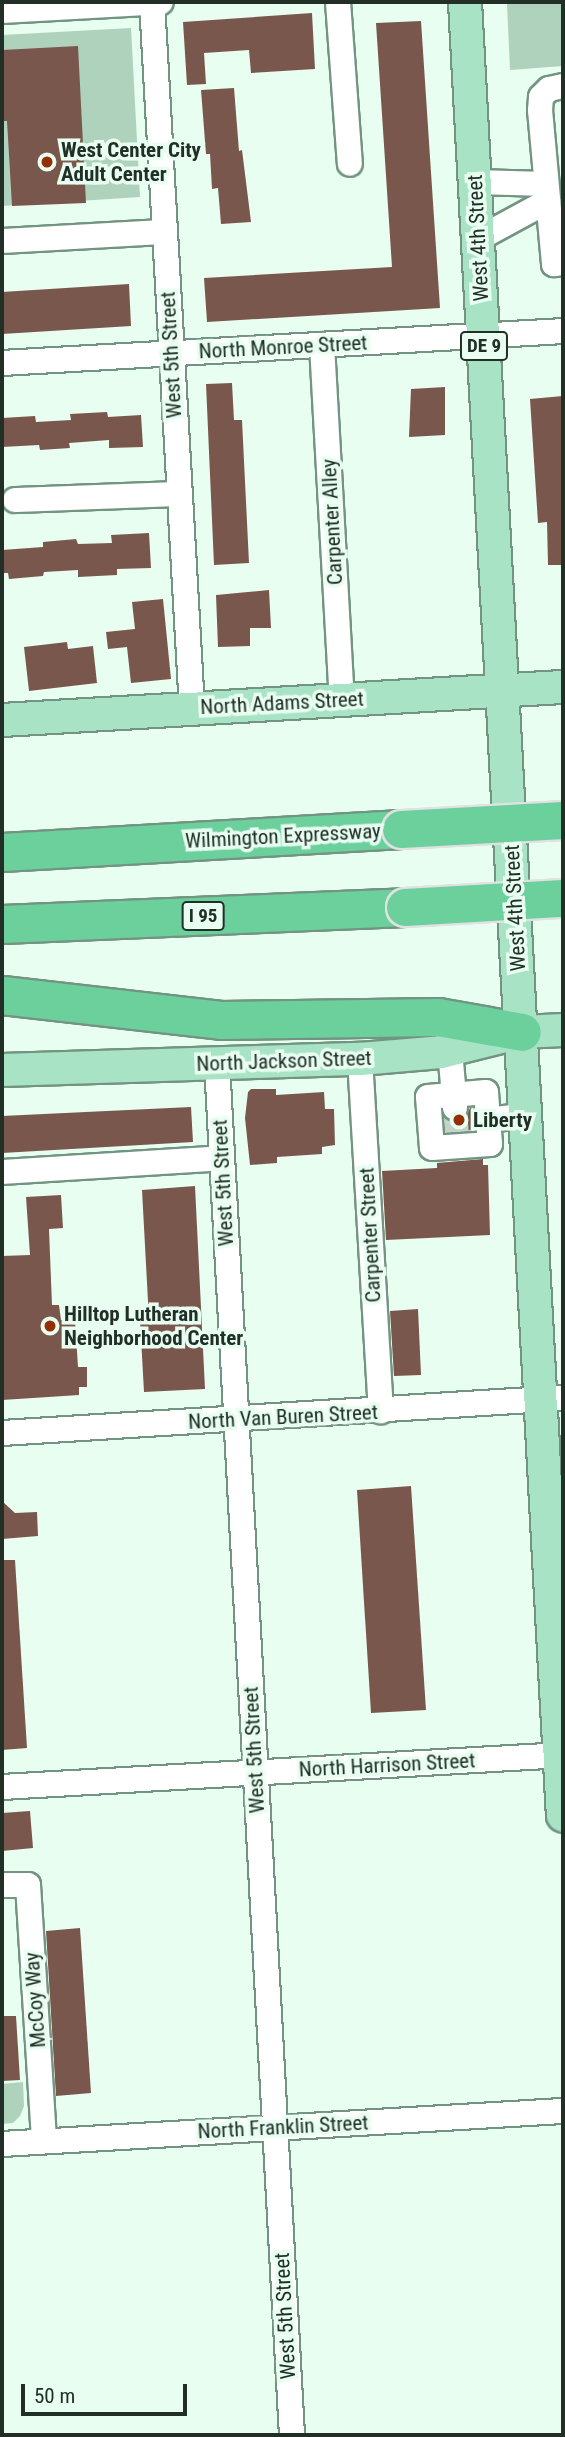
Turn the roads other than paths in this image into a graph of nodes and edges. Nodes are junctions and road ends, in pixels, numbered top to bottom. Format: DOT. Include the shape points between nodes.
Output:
graph roads {
  1 [pos="152,2"];
  2 [pos="161,2"];
  3 [pos="338,2"];
  4 [pos="465,2"];
  5 [pos="2,11"];
  6 [pos="563,86"];
  7 [pos="350,164"];
  8 [pos="475,182"];
  9 [pos="551,193"];
  10 [pos="164,232"];
  11 [pos="478,239"];
  12 [pos="2,241"];
  13 [pos="563,263"];
  14 [pos="563,331"];
  15 [pos="483,335"];
  16 [pos="323,345"];
  17 [pos="171,353"];
  18 [pos="2,363"];
  19 [pos="179,494"];
  20 [pos="15,500"];
  21 [pos="563,687"];
  22 [pos="503,691"];
  23 [pos="342,700"];
  24 [pos="192,709"];
  25 [pos="2,720"];
  26 [pos="563,820"];
  27 [pos="2,852"];
  28 [pos="563,898"];
  29 [pos="2,924"];
  30 [pos="2,995"];
  31 [pos="563,1030"];
  32 [pos="522,1032"];
  33 [pos="450,1050"];
  34 [pos="360,1059"];
  35 [pos="217,1064"];
  36 [pos="2,1070"];
  37 [pos="455,1101"];
  38 [pos="527,1115"];
  39 [pos="488,1120"];
  40 [pos="222,1158"];
  41 [pos="2,1172"];
  42 [pos="552,1399"];
  43 [pos="381,1411"];
  44 [pos="236,1419"];
  45 [pos="2,1433"];
  46 [pos="562,1755"];
  47 [pos="255,1773"];
  48 [pos="2,1787"];
  49 [pos="563,1815"];
  50 [pos="2,1885"];
  51 [pos="563,2111"];
  52 [pos="275,2128"];
  53 [pos="44,2141"];
  54 [pos="2,2144"];
  55 [pos="292,2435"];
  1 -- 2 [label="street"];
  1 -- 5 [label="street"];
  1 -- 10 [label="street, West 5th Street"];
  3 -- 7 [label="street"];
  4 -- 8 [label="main road, West 4th Street / DE 9"];
  6 -- 9 [label="street" via="541,97"];
  8 -- 9 [label="street"];
  8 -- 11 [label="main road, West 4th Street / DE 9"];
  9 -- 11 [label="street"];
  9 -- 13 [label="street" via="554,264"];
  10 -- 12 [label="street"];
  10 -- 17 [label="street, West 5th Street"];
  11 -- 15 [label="main road, West 4th Street / DE 9"];
  14 -- 15 [label="street, North Monroe Street"];
  15 -- 16 [label="street, North Monroe Street"];
  15 -- 22 [label="main road, West 4th Street / DE 9"];
  16 -- 17 [label="street, North Monroe Street"];
  16 -- 23 [label="street, Carpenter Alley"];
  17 -- 18 [label="street, North Monroe Street"];
  17 -- 19 [label="street, West 5th Street"];
  19 -- 20 [label="street"];
  19 -- 24 [label="street, West 5th Street"];
  21 -- 22 [label="main road, North Adams Street"];
  22 -- 23 [label="main road, North Adams Street"];
  22 -- 32 [label="main road, West 4th Street / DE 9"];
  23 -- 24 [label="main road, North Adams Street"];
  24 -- 25 [label="main road, North Adams Street"];
  26 -- 27 [label="highway, Wilmington Expressway, bridge"];
  28 -- 29 [label="highway, I 95, bridge"];
  30 -- 32 [label="highway" via="221,1020 438,1017"];
  31 -- 32 [label="main road, North Jackson Street"];
  32 -- 33 [label="main road, North Jackson Street"];
  32 -- 38 [label="main road, West 4th Street / DE 9"];
  33 -- 34 [label="main road, North Jackson Street"];
  33 -- 37 [label="street"];
  34 -- 35 [label="main road, North Jackson Street"];
  34 -- 43 [label="street, Carpenter Street"];
  35 -- 36 [label="main road, North Jackson Street"];
  35 -- 40 [label="street, West 5th Street"];
  37 -- 39 [label="street" via="486,1092"];
  37 -- 39 [label="street" via="428,1097 432,1148 457,1142 490,1144"];
  38 -- 39 [label="street"];
  38 -- 42 [label="main road, West 4th Street / DE 9"];
  40 -- 41 [label="street"];
  40 -- 44 [label="street, West 5th Street"];
  42 -- 43 [label="street, North Van Buren Street"];
  42 -- 46 [label="main road, West 4th Street / DE 9"];
  43 -- 44 [label="street, North Van Buren Street"];
  44 -- 45 [label="street, North Van Buren Street"];
  44 -- 47 [label="street, West 5th Street"];
  46 -- 47 [label="street, North Harrison Street"];
  46 -- 49 [label="main road, West 4th Street / DE 9"];
  47 -- 48 [label="street, North Harrison Street"];
  47 -- 52 [label="street, West 5th Street"];
  50 -- 53 [label="street, McCoy Way" via="28,1885"];
  51 -- 52 [label="street, North Franklin Street"];
  52 -- 53 [label="street, North Franklin Street"];
  52 -- 55 [label="street, West 5th Street"];
  53 -- 54 [label="street, North Franklin Street"];
}
